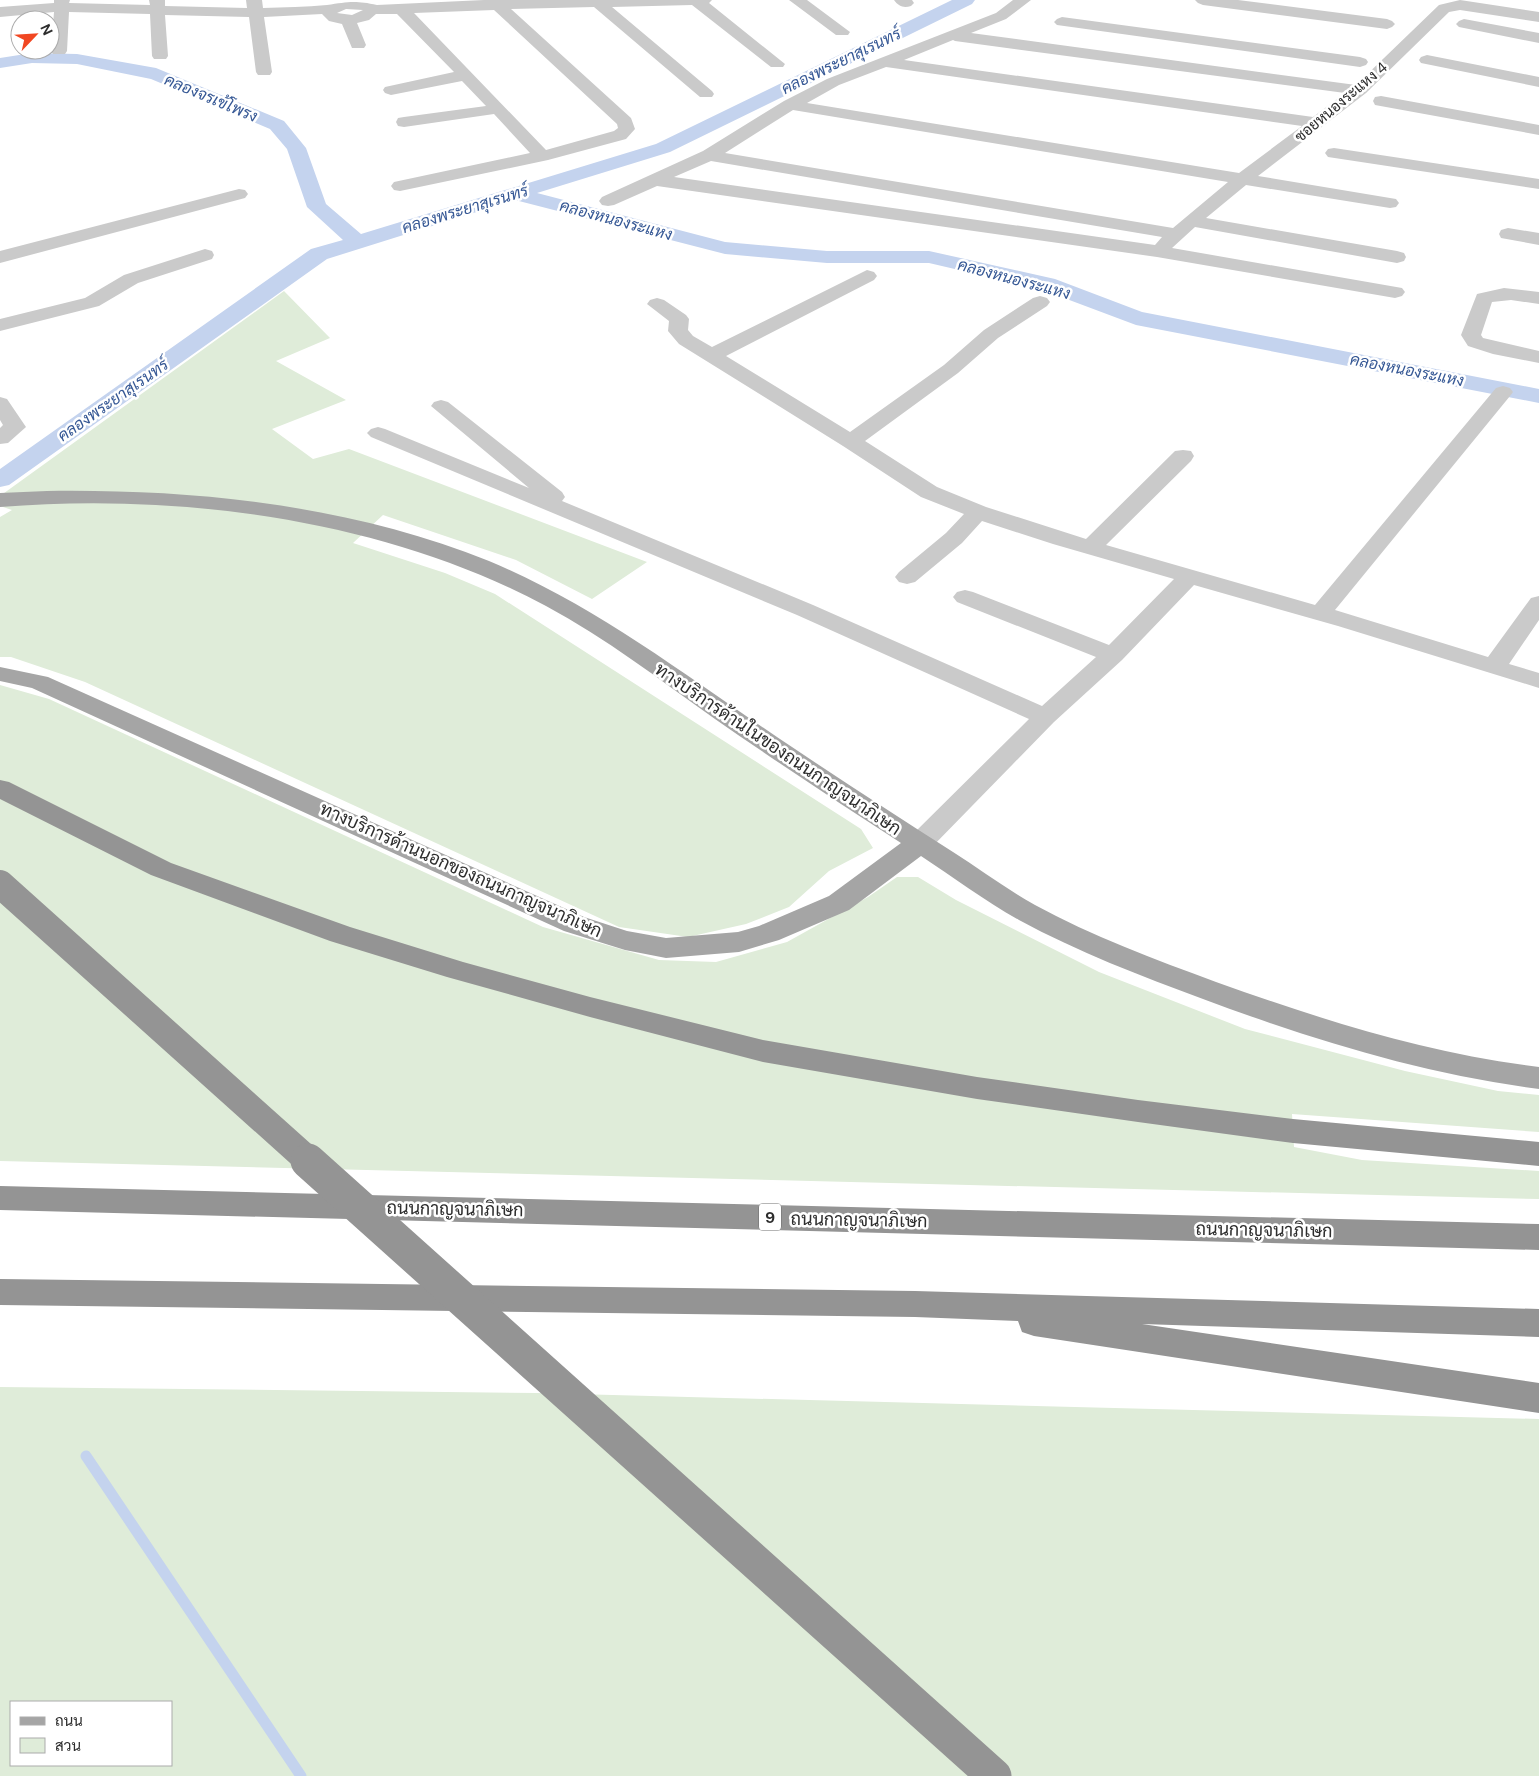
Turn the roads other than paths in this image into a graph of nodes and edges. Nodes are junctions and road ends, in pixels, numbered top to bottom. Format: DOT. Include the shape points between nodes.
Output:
graph roads {
  1 [pos="698,0"];
  2 [pos="797,0"];
  3 [pos="1023,0"];
  4 [pos="1210,0"];
  5 [pos="494,2"];
  6 [pos="596,2"];
  7 [pos="62,3"];
  8 [pos="157,5"];
  9 [pos="254,6"];
  10 [pos="346,8"];
  11 [pos="401,10"];
  12 [pos="0,12"];
  13 [pos="1539,17"];
  14 [pos="1062,22"];
  15 [pos="1387,24"];
  16 [pos="1464,24"];
  17 [pos="842,32"];
  18 [pos="60,35"];
  19 [pos="952,35"];
  20 [pos="1539,38"];
  21 [pos="1188,39"];
  22 [pos="358,45"];
  23 [pos="160,56"];
  24 [pos="1427,60"];
  25 [pos="883,62"];
  26 [pos="1360,62"];
  27 [pos="777,64"];
  28 [pos="264,72"];
  29 [pos="466,75"];
  30 [pos="1539,82"];
  31 [pos="391,90"];
  32 [pos="1360,90"];
  33 [pos="706,94"];
  34 [pos="1381,102"];
  35 [pos="790,105"];
  36 [pos="497,109"];
  37 [pos="404,122"];
  38 [pos="1317,123"];
  39 [pos="1539,130"];
  40 [pos="1334,152"];
  41 [pos="709,155"];
  42 [pos="542,156"];
  43 [pos="1245,178"];
  44 [pos="655,180"];
  45 [pos="1539,184"];
  46 [pos="400,186"];
  47 [pos="239,194"];
  48 [pos="608,200"];
  49 [pos="1390,203"];
  50 [pos="1191,221"];
  51 [pos="1177,234"];
  52 [pos="1508,234"];
  53 [pos="1539,239"];
  54 [pos="1157,251"];
  55 [pos="206,255"];
  56 [pos="0,257"];
  57 [pos="1397,257"];
  58 [pos="867,276"];
  59 [pos="1395,292"];
  60 [pos="1539,298"];
  61 [pos="1040,302"];
  62 [pos="657,304"];
  63 [pos="0,325"];
  64 [pos="712,355"];
  65 [pos="1539,357"];
  66 [pos="1503,392"];
  67 [pos="0,403"];
  68 [pos="441,406"];
  69 [pos="378,433"];
  70 [pos="0,438"];
  71 [pos="851,441"];
  72 [pos="1183,456"];
  73 [pos="0,500"];
  74 [pos="549,500"];
  75 [pos="978,512"];
  76 [pos="1091,547"];
  77 [pos="1190,575"];
  78 [pos="907,577"];
  79 [pos="965,597"];
  80 [pos="1539,603"];
  81 [pos="1320,613"];
  82 [pos="1113,655"];
  83 [pos="1494,667"];
  84 [pos="0,674"];
  85 [pos="1537,677"];
  86 [pos="1049,713"];
  87 [pos="0,788"];
  88 [pos="920,843"];
  89 [pos="0,884"];
  90 [pos="1539,1078"];
  91 [pos="1539,1154"];
  92 [pos="0,1198"];
  93 [pos="1539,1237"];
  94 [pos="0,1292"];
  95 [pos="915,1304"];
  96 [pos="1539,1323"];
  97 [pos="1539,1398"];
  98 [pos="994,1776"];
  1 -- 6 [label="street"];
  1 -- 27 [label="street"];
  2 -- 17 [label="street"];
  3 -- 19 [label="street" via="1001,16"];
  4 -- 15 [label="street"];
  4 -- 21 [label="street"];
  5 -- 6 [label="street"];
  5 -- 11 [label="street"];
  5 -- 42 [label="street" via="625,122 627,129 620,135"];
  6 -- 33 [label="street"];
  7 -- 8 [label="street"];
  7 -- 12 [label="street"];
  7 -- 18 [label="street"];
  8 -- 9 [label="street"];
  8 -- 23 [label="street"];
  9 -- 10 [label="street"];
  9 -- 28 [label="street"];
  10 -- 11 [label="street" via="361,4 372,10"];
  10 -- 22 [label="street"];
  11 -- 29 [label="street"];
  13 -- 32 [label="street, ซอยหนองระแหง 4" via="1460,5 1444,8"];
  14 -- 21 [label="street"];
  16 -- 20 [label="street"];
  19 -- 25 [label="street"];
  19 -- 32 [label="street"];
  21 -- 26 [label="street"];
  24 -- 30 [label="street"];
  25 -- 35 [label="street" via="833,82"];
  25 -- 38 [label="street"];
  29 -- 31 [label="street"];
  29 -- 36 [label="street"];
  32 -- 38 [label="street, ซอยหนองระแหง 4"];
  34 -- 39 [label="street"];
  35 -- 41 [label="street"];
  35 -- 43 [label="street"];
  36 -- 37 [label="street"];
  36 -- 42 [label="street"];
  38 -- 43 [label="street, ซอยหนองระแหง 4"];
  40 -- 45 [label="street"];
  41 -- 44 [label="street"];
  41 -- 51 [label="street"];
  42 -- 46 [label="street"];
  43 -- 49 [label="street"];
  43 -- 50 [label="street, ซอยหนองระแหง 4"];
  44 -- 48 [label="street"];
  44 -- 54 [label="street"];
  47 -- 56 [label="street"];
  50 -- 51 [label="street, ซอยหนองระแหง 4"];
  50 -- 57 [label="street"];
  51 -- 54 [label="street, ซอยหนองระแหง 4"];
  52 -- 53 [label="street"];
  54 -- 59 [label="street"];
  55 -- 63 [label="street" via="131,279 92,302"];
  58 -- 64 [label="street"];
  60 -- 65 [label="street" via="1511,293 1496,293 1484,298 1471,335 1475,342 1493,348"];
  61 -- 71 [label="street" via="991,334 951,368"];
  62 -- 64 [label="street" via="679,319 678,331 686,340"];
  64 -- 71 [label="street"];
  66 -- 81 [label="street"];
  67 -- 70 [label="street" via="15,427"];
  68 -- 74 [label="street"];
  69 -- 74 [label="street"];
  71 -- 75 [label="street" via="929,492"];
  72 -- 76 [label="street"];
  73 -- 88 [label="main road, ทางบริการด้านในของถนนกาญจนาภิเษก" via="98,497 247,507 295,514 411,542 450,555 526,586 584,618"];
  74 -- 86 [label="street" via="617,533 805,610 954,678"];
  75 -- 76 [label="street"];
  75 -- 78 [label="street" via="954,538"];
  76 -- 77 [label="street"];
  77 -- 81 [label="street"];
  77 -- 82 [label="street"];
  79 -- 82 [label="street"];
  80 -- 83 [label="street"];
  81 -- 83 [label="street"];
  82 -- 86 [label="street"];
  83 -- 85 [label="street"];
  84 -- 88 [label="main road, ทางบริการด้านนอกของถนนกาญจนาภิเษก" via="39,682 574,924 625,940 666,948 739,942 769,934 839,903"];
  86 -- 88 [label="street"];
  87 -- 91 [label="highway" via="161,869 340,934 590,1007 773,1052 977,1088 1293,1131"];
  88 -- 90 [label="main road, ทางบริการด้านในของถนนกาญจนาภิเษก" via="1027,912 1120,957 1261,1010 1407,1054 1500,1074"];
  89 -- 98 [label="highway, bridge"];
  92 -- 93 [label="highway, ถนนกาญจนาภิเษก / 9"];
  94 -- 95 [label="highway"];
  95 -- 96 [label="highway"];
  95 -- 97 [label="highway"];
}
